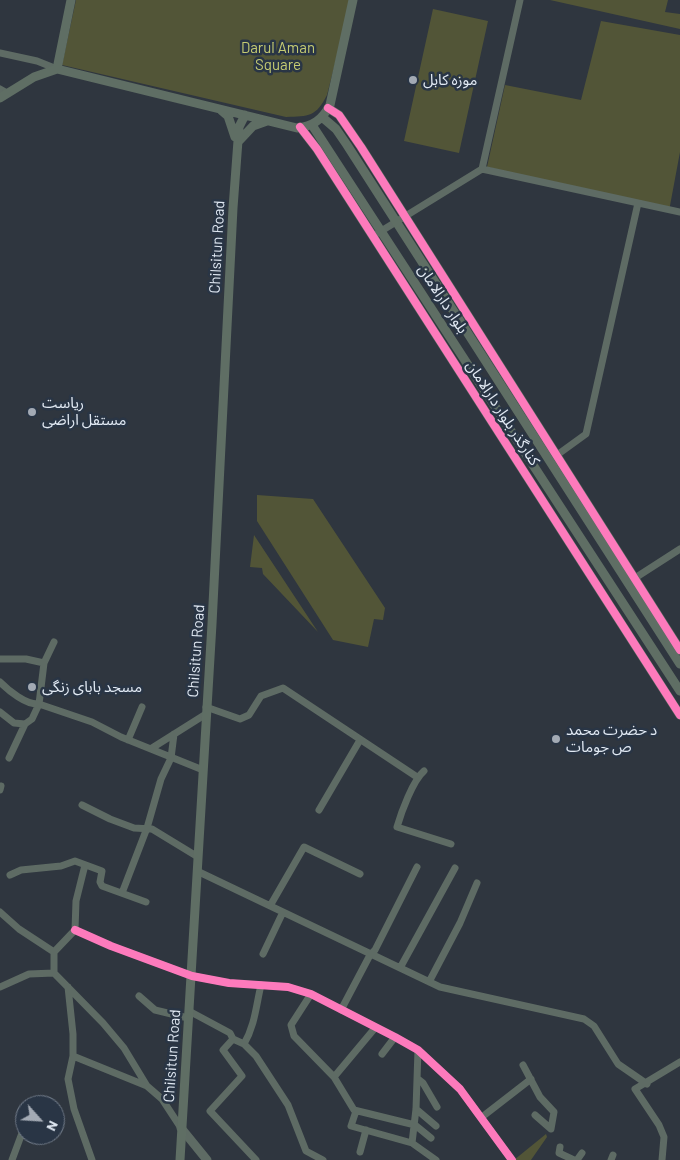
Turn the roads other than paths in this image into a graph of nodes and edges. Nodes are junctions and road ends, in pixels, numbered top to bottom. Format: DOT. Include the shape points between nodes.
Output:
graph roads {
  1 [pos="71,0"];
  2 [pos="353,0"];
  3 [pos="520,0"];
  4 [pos="0,53"];
  5 [pos="57,69"];
  6 [pos="2,93"];
  7 [pos="210,105"];
  8 [pos="328,108"];
  9 [pos="245,115"];
  10 [pos="322,117"];
  11 [pos="269,121"];
  12 [pos="312,125"];
  13 [pos="300,127"];
  14 [pos="237,144"];
  15 [pos="482,169"];
  16 [pos="638,203"];
  17 [pos="680,212"];
  18 [pos="405,216"];
  19 [pos="396,222"];
  20 [pos="382,230"];
  21 [pos="373,236"];
  22 [pos="557,455"];
  23 [pos="680,549"];
  24 [pos="631,580"];
  25 [pos="617,595"];
  26 [pos="612,609"];
  27 [pos="54,642"];
  28 [pos="680,650"];
  29 [pos="0,659"];
  30 [pos="44,663"];
  31 [pos="680,664"];
  32 [pos="0,682"];
  33 [pos="680,691"];
  34 [pos="39,704"];
  35 [pos="142,707"];
  36 [pos="206,710"];
  37 [pos="0,712"];
  38 [pos="680,715"];
  39 [pos="25,724"];
  40 [pos="174,734"];
  41 [pos="128,740"];
  42 [pos="360,740"];
  43 [pos="152,748"];
  44 [pos="9,758"];
  45 [pos="170,758"];
  46 [pos="203,770"];
  47 [pos="424,771"];
  48 [pos="417,776"];
  49 [pos="82,805"];
  50 [pos="319,810"];
  51 [pos="147,828"];
  52 [pos="451,844"];
  53 [pos="198,857"];
  54 [pos="85,865"];
  55 [pos="417,867"];
  56 [pos="456,868"];
  57 [pos="197,871"];
  58 [pos="360,874"];
  59 [pos="10,875"];
  60 [pos="477,883"];
  61 [pos="122,893"];
  62 [pos="146,902"];
  63 [pos="270,906"];
  64 [pos="0,912"];
  65 [pos="283,912"];
  66 [pos="76,930"];
  67 [pos="54,952"];
  68 [pos="263,954"];
  69 [pos="370,954"];
  70 [pos="400,968"];
  71 [pos="54,973"];
  72 [pos="192,976"];
  73 [pos="429,982"];
  74 [pos="261,985"];
  75 [pos="0,986"];
  76 [pos="68,987"];
  77 [pos="312,994"];
  78 [pos="139,996"];
  79 [pos="341,1010"];
  80 [pos="189,1015"];
  81 [pos="375,1028"];
  82 [pos="395,1037"];
  83 [pos="233,1039"];
  84 [pos="244,1044"];
  85 [pos="418,1050"];
  86 [pos="382,1054"];
  87 [pos="72,1056"];
  88 [pos="680,1062"];
  89 [pos="523,1065"];
  90 [pos="334,1077"];
  91 [pos="418,1079"];
  92 [pos="531,1079"];
  93 [pos="647,1084"];
  94 [pos="148,1086"];
  95 [pos="437,1107"];
  96 [pos="416,1109"];
  97 [pos="356,1111"];
  98 [pos="535,1115"];
  99 [pos="482,1117"];
  100 [pos="415,1125"];
  101 [pos="436,1126"];
  102 [pos="181,1128"];
  103 [pos="366,1130"];
  104 [pos="431,1138"];
  105 [pos="412,1143"];
  106 [pos="18,1145"];
  107 [pos="560,1147"];
  108 [pos="360,1152"];
  109 [pos="582,1153"];
  110 [pos="12,1160"];
  111 [pos="92,1160"];
  112 [pos="180,1160"];
  113 [pos="208,1160"];
  114 [pos="256,1160"];
  115 [pos="323,1160"];
  116 [pos="436,1160"];
  117 [pos="512,1160"];
  118 [pos="574,1160"];
  119 [pos="577,1160"];
  120 [pos="662,1160"];
  1 -- 5 [label="main road"];
  2 -- 8 [label="main road"];
  3 -- 15 [label="street"];
  4 -- 5 [label="street"];
  5 -- 6 [label="main road"];
  5 -- 7 [label="main road"];
  7 -- 9 [label="main road"];
  7 -- 14 [label="main road" via="228,116"];
  8 -- 10 [label="main road"];
  8 -- 18 [label="street, کنارگذر بلوار دارالامان" via="335,111 348,127"];
  9 -- 11 [label="main road"];
  9 -- 14 [label="main road" via="239,127"];
  10 -- 12 [label="main road"];
  10 -- 19 [label="main road, بلوار دارالامان" via="336,129"];
  11 -- 13 [label="main road"];
  11 -- 14 [label="main road" via="253,126"];
  12 -- 13 [label="main road"];
  12 -- 20 [label="main road, بلوار دارالامان"];
  13 -- 21 [label="street, کنارگذر بلوار دارالامان"];
  14 -- 36 [label="main road, Chilsitun Road"];
  15 -- 16 [label="street"];
  15 -- 18 [label="street"];
  16 -- 17 [label="street"];
  16 -- 22 [label="street" via="586,434"];
  18 -- 19 [label="street"];
  18 -- 22 [label="street, کنارگذر بلوار دارالامان"];
  19 -- 20 [label="street"];
  19 -- 24 [label="main road, بلوار دارالامان"];
  20 -- 21 [label="street"];
  20 -- 25 [label="main road, بلوار دارالامان"];
  21 -- 26 [label="street, کنارگذر بلوار دارالامان"];
  22 -- 24 [label="street, کنارگذر بلوار دارالامان"];
  23 -- 24 [label="street"];
  24 -- 25 [label="main road"];
  24 -- 28 [label="street, کنارگذر بلوار دارالامان"];
  24 -- 31 [label="main road, بلوار دارالامان"];
  25 -- 26 [label="street"];
  25 -- 33 [label="main road, بلوار دارالامان"];
  26 -- 38 [label="street, کنارگذر بلوار دارالامان"];
  27 -- 30 [label="street"];
  29 -- 30 [label="street"];
  30 -- 34 [label="street"];
  32 -- 34 [label="street" via="18,696"];
  34 -- 39 [label="street" via="32,719"];
  34 -- 41 [label="street" via="92,722"];
  35 -- 41 [label="street"];
  36 -- 40 [label="street"];
  36 -- 42 [label="street" via="240,719 249,715 261,696 283,688"];
  36 -- 46 [label="main road, Chilsitun Road"];
  37 -- 39 [label="street" via="14,723"];
  39 -- 44 [label="street"];
  40 -- 43 [label="street"];
  40 -- 45 [label="street"];
  41 -- 43 [label="street"];
  42 -- 48 [label="street"];
  42 -- 50 [label="street"];
  43 -- 45 [label="street"];
  45 -- 46 [label="street"];
  45 -- 51 [label="street"];
  46 -- 53 [label="main road, Chilsitun Road"];
  47 -- 48 [label="street"];
  48 -- 52 [label="street" via="397,827"];
  49 -- 51 [label="street" via="134,828"];
  51 -- 53 [label="street"];
  51 -- 61 [label="street"];
  53 -- 57 [label="main road, Chilsitun Road"];
  54 -- 59 [label="street" via="74,861 61,866 21,870"];
  54 -- 61 [label="street" via="102,871 102,886"];
  54 -- 66 [label="street" via="76,901"];
  55 -- 69 [label="street"];
  56 -- 70 [label="street"];
  57 -- 63 [label="street"];
  57 -- 72 [label="main road, Chilsitun Road"];
  58 -- 63 [label="street" via="304,846"];
  60 -- 73 [label="street"];
  61 -- 62 [label="street"];
  63 -- 65 [label="street"];
  64 -- 67 [label="street"];
  65 -- 68 [label="street"];
  65 -- 69 [label="street"];
  66 -- 67 [label="street"];
  66 -- 72 [label="street"];
  67 -- 71 [label="street"];
  69 -- 70 [label="street"];
  69 -- 79 [label="street"];
  70 -- 73 [label="street"];
  71 -- 75 [label="street" via="29,974"];
  71 -- 76 [label="street"];
  72 -- 74 [label="street"];
  72 -- 80 [label="main road, Chilsitun Road"];
  73 -- 93 [label="street" via="462,993 584,1019 594,1026 618,1064"];
  74 -- 77 [label="street" via="288,987"];
  74 -- 84 [label="street" via="257,1011"];
  76 -- 87 [label="street"];
  76 -- 94 [label="street" via="124,1048"];
  77 -- 79 [label="street"];
  77 -- 90 [label="street" via="291,1025 294,1036"];
  78 -- 80 [label="street" via="155,1010"];
  79 -- 81 [label="street"];
  80 -- 83 [label="street" via="225,1030"];
  80 -- 102 [label="main road, Chilsitun Road"];
  81 -- 82 [label="street"];
  81 -- 90 [label="street"];
  82 -- 85 [label="street"];
  82 -- 86 [label="street"];
  83 -- 84 [label="street"];
  83 -- 114 [label="street" via="223,1050 242,1076 210,1111"];
  84 -- 115 [label="street" via="256,1056 288,1104 306,1151"];
  85 -- 91 [label="street"];
  85 -- 99 [label="street" via="444,1072"];
  87 -- 94 [label="street"];
  87 -- 111 [label="street" via="68,1079 74,1109"];
  88 -- 93 [label="street"];
  89 -- 92 [label="street"];
  90 -- 97 [label="street"];
  91 -- 95 [label="street"];
  91 -- 96 [label="street"];
  92 -- 98 [label="street" via="540,1097 554,1112 551,1129"];
  92 -- 99 [label="street"];
  93 -- 120 [label="street" via="636,1089 664,1137"];
  94 -- 102 [label="street" via="162,1099"];
  96 -- 100 [label="street"];
  96 -- 101 [label="street"];
  97 -- 100 [label="street"];
  97 -- 103 [label="street" via="351,1126"];
  99 -- 117 [label="street"];
  100 -- 104 [label="street"];
  100 -- 105 [label="street"];
  102 -- 112 [label="main road, Chilsitun Road"];
  102 -- 113 [label="street"];
  103 -- 105 [label="street"];
  103 -- 108 [label="street"];
  105 -- 116 [label="street"];
  106 -- 110 [label="street"];
  107 -- 118 [label="street" via="559,1153"];
  109 -- 119 [label="street"];
}
